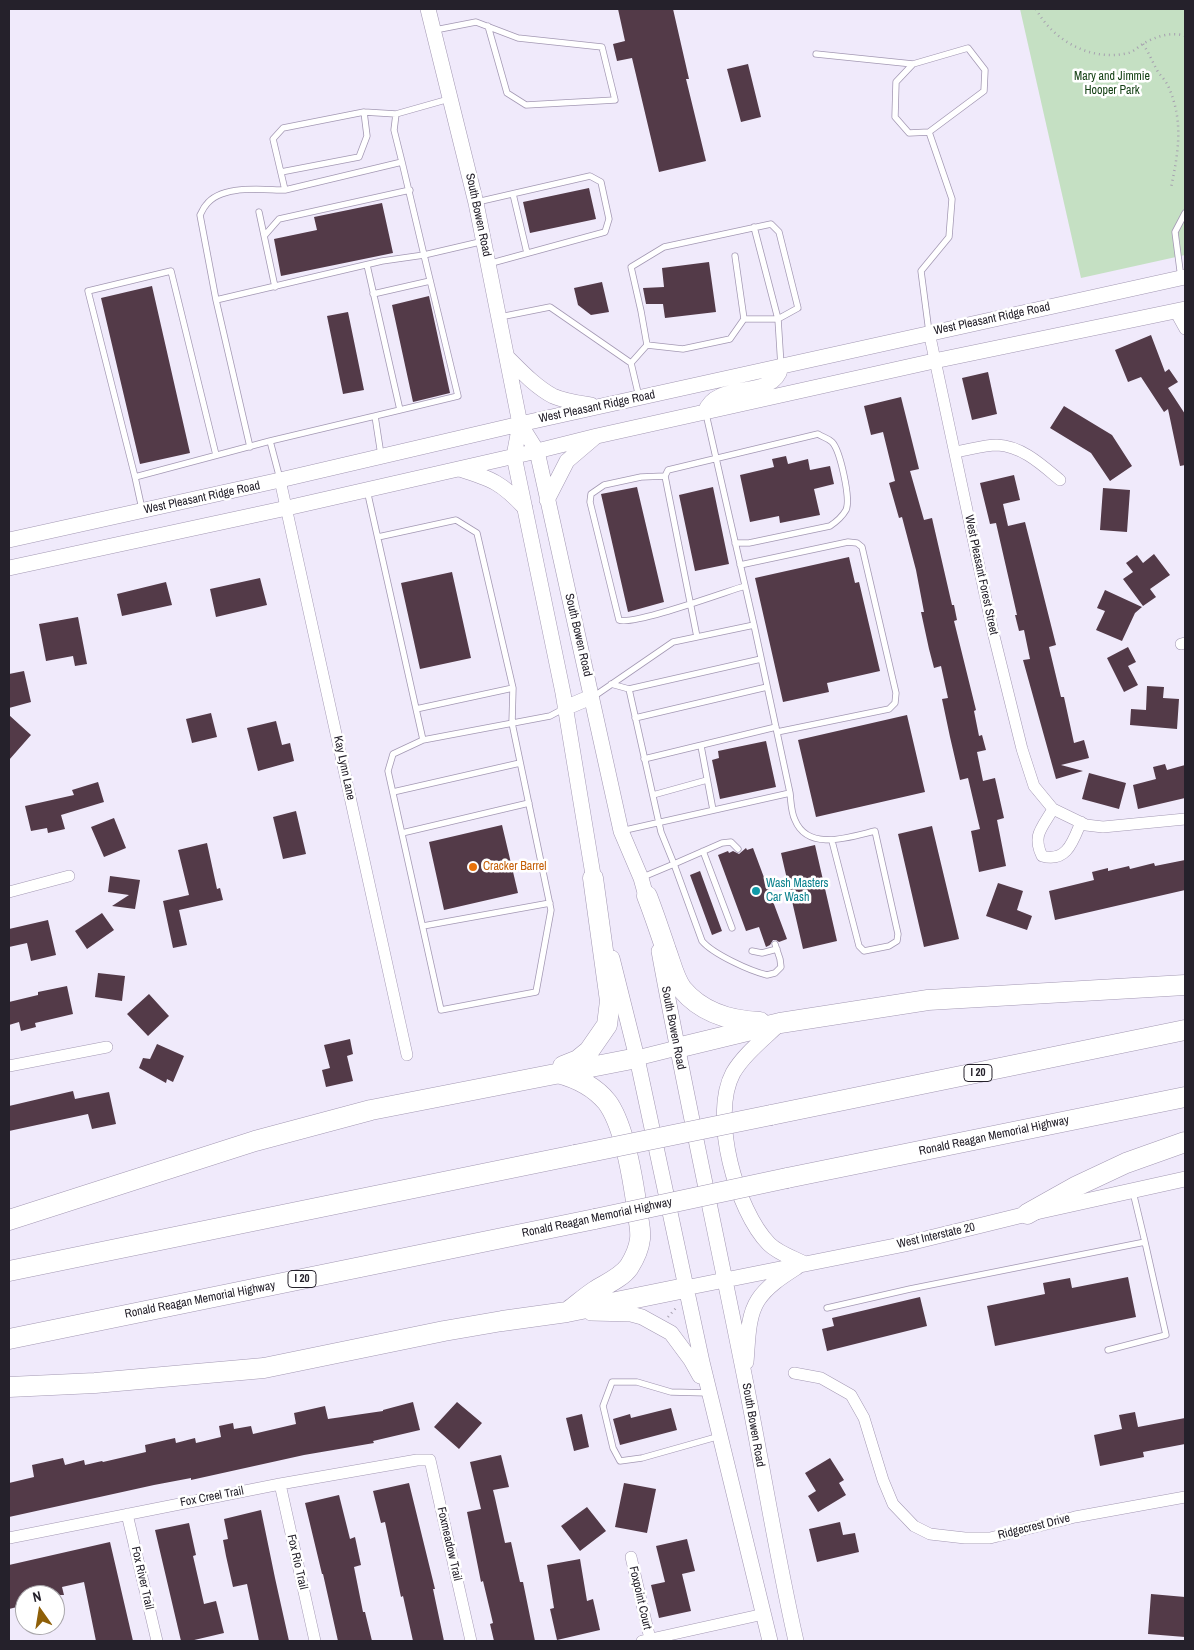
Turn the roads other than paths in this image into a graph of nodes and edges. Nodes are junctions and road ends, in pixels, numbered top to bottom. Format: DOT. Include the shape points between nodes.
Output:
graph roads {
  1 [pos="428,9"];
  2 [pos="488,26"];
  3 [pos="433,30"];
  4 [pos="816,54"];
  5 [pos="913,64"];
  6 [pos="450,98"];
  7 [pos="364,112"];
  8 [pos="396,114"];
  9 [pos="929,132"];
  10 [pos="402,162"];
  11 [pos="281,172"];
  12 [pos="285,190"];
  13 [pos="410,190"];
  14 [pos="513,194"];
  15 [pos="476,203"];
  16 [pos="260,212"];
  17 [pos="1185,213"];
  18 [pos="754,228"];
  19 [pos="265,235"];
  20 [pos="484,241"];
  21 [pos="527,253"];
  22 [pos="424,255"];
  23 [pos="735,256"];
  24 [pos="488,264"];
  25 [pos="367,265"];
  26 [pos="1183,277"];
  27 [pos="430,280"];
  28 [pos="275,287"];
  29 [pos="374,294"];
  30 [pos="216,300"];
  31 [pos="1180,310"];
  32 [pos="500,318"];
  33 [pos="778,319"];
  34 [pos="744,320"];
  35 [pos="1185,329"];
  36 [pos="929,332"];
  37 [pos="647,345"];
  38 [pos="508,358"];
  39 [pos="934,361"];
  40 [pos="630,363"];
  41 [pos="782,367"];
  42 [pos="638,398"];
  43 [pos="600,406"];
  44 [pos="400,410"];
  45 [pos="705,412"];
  46 [pos="375,416"];
  47 [pos="520,424"];
  48 [pos="597,436"];
  49 [pos="270,441"];
  50 [pos="250,446"];
  51 [pos="537,451"];
  52 [pos="955,452"];
  53 [pos="216,455"];
  54 [pos="514,456"];
  55 [pos="381,457"];
  56 [pos="716,459"];
  57 [pos="458,469"];
  58 [pos="665,476"];
  59 [pos="135,477"];
  60 [pos="280,480"];
  61 [pos="1060,480"];
  62 [pos="367,490"];
  63 [pos="547,500"];
  64 [pos="287,508"];
  65 [pos="525,508"];
  66 [pos="142,511"];
  67 [pos="378,537"];
  68 [pos="9,540"];
  69 [pos="735,543"];
  70 [pos="740,565"];
  71 [pos="9,568"];
  72 [pos="745,586"];
  73 [pos="691,603"];
  74 [pos="754,625"];
  75 [pos="697,637"];
  76 [pos="761,660"];
  77 [pos="611,684"];
  78 [pos="767,687"];
  79 [pos="513,688"];
  80 [pos="629,689"];
  81 [pos="592,698"];
  82 [pos="565,708"];
  83 [pos="416,709"];
  84 [pos="636,718"];
  85 [pos="512,723"];
  86 [pos="776,730"];
  87 [pos="423,740"];
  88 [pos="701,746"];
  89 [pos="644,759"];
  90 [pos="520,763"];
  91 [pos="708,780"];
  92 [pos="393,792"];
  93 [pos="790,793"];
  94 [pos="652,795"];
  95 [pos="529,803"];
  96 [pos="1053,809"];
  97 [pos="713,810"];
  98 [pos="1185,819"];
  99 [pos="1081,822"];
  100 [pos="659,823"];
  101 [pos="621,831"];
  102 [pos="402,833"];
  103 [pos="832,841"];
  104 [pos="738,849"];
  105 [pos="703,851"];
  106 [pos="674,864"];
  107 [pos="69,876"];
  108 [pos="592,878"];
  109 [pos="644,887"];
  110 [pos="9,892"];
  111 [pos="550,903"];
  112 [pos="423,926"];
  113 [pos="732,928"];
  114 [pos="752,951"];
  115 [pos="1185,985"];
  116 [pos="780,1023"];
  117 [pos="1185,1030"];
  118 [pos="107,1047"];
  119 [pos="677,1048"];
  120 [pos="407,1055"];
  121 [pos="637,1058"];
  122 [pos="9,1066"];
  123 [pos="557,1073"];
  124 [pos="522,1079"];
  125 [pos="1185,1097"];
  126 [pos="1185,1142"];
  127 [pos="1185,1180"];
  128 [pos="1133,1190"];
  129 [pos="1027,1214"];
  130 [pos="9,1220"];
  131 [pos="1145,1242"];
  132 [pos="802,1264"];
  133 [pos="9,1271"];
  134 [pos="725,1280"];
  135 [pos="680,1295"];
  136 [pos="827,1308"];
  137 [pos="567,1312"];
  138 [pos="9,1339"];
  139 [pos="1108,1350"];
  140 [pos="794,1373"];
  141 [pos="744,1376"];
  142 [pos="9,1387"];
  143 [pos="709,1393"];
  144 [pos="720,1436"];
  145 [pos="417,1460"];
  146 [pos="280,1484"];
  147 [pos="1185,1497"];
  148 [pos="127,1514"];
  149 [pos="9,1538"];
  150 [pos="631,1557"];
  151 [pos="764,1614"];
  152 [pos="646,1640"];
  153 [pos="157,1641"];
  154 [pos="315,1641"];
  155 [pos="471,1641"];
  156 [pos="770,1641"];
  157 [pos="796,1641"];
  1 -- 3 [label="main road, South Bowen Road"];
  2 -- 2 [label="lane" via="518,38 602,47 615,100 526,106 507,93"];
  2 -- 3 [label="lane" via="476,22"];
  3 -- 6 [label="main road, South Bowen Road"];
  4 -- 5 [label="lane"];
  5 -- 9 [label="lane" via="896,82 896,117 909,133"];
  5 -- 9 [label="lane" via="968,48 985,70 984,91"];
  6 -- 8 [label="lane"];
  6 -- 15 [label="main road, South Bowen Road"];
  7 -- 8 [label="lane"];
  7 -- 11 [label="lane" via="367,136 359,156"];
  7 -- 11 [label="lane" via="283,128 273,139"];
  8 -- 10 [label="lane" via="394,130"];
  9 -- 36 [label="lane" via="952,199 949,237 921,271"];
  10 -- 12 [label="lane"];
  10 -- 13 [label="lane"];
  11 -- 12 [label="lane"];
  12 -- 30 [label="lane" via="234,190 217,195 206,204 200,215"];
  13 -- 19 [label="lane" via="280,219"];
  13 -- 22 [label="lane"];
  14 -- 15 [label="lane"];
  14 -- 21 [label="lane"];
  14 -- 21 [label="lane" via="590,176 600,182 603,192 609,219 605,232"];
  15 -- 20 [label="main road, South Bowen Road"];
  16 -- 19 [label="lane"];
  17 -- 26 [label="lane" via="1175,232"];
  18 -- 33 [label="lane"];
  18 -- 33 [label="lane" via="771,224 779,232 798,308"];
  18 -- 37 [label="lane" via="664,247 631,267"];
  19 -- 28 [label="lane"];
  20 -- 22 [label="lane"];
  20 -- 24 [label="main road, South Bowen Road"];
  21 -- 24 [label="lane"];
  22 -- 25 [label="lane"];
  22 -- 27 [label="lane"];
  23 -- 34 [label="lane"];
  24 -- 32 [label="main road, South Bowen Road"];
  25 -- 28 [label="lane"];
  25 -- 29 [label="lane"];
  26 -- 36 [label="main road, West Pleasant Ridge Road"];
  27 -- 29 [label="lane"];
  27 -- 44 [label="lane" via="458,396"];
  28 -- 30 [label="lane"];
  29 -- 44 [label="lane"];
  30 -- 50 [label="lane"];
  31 -- 35 [label="street"];
  31 -- 39 [label="main road"];
  32 -- 38 [label="main road, South Bowen Road"];
  32 -- 40 [label="lane" via="550,307"];
  33 -- 34 [label="lane"];
  33 -- 41 [label="lane"];
  34 -- 37 [label="lane" via="730,338 683,349"];
  36 -- 39 [label="street, West Pleasant Forest Street"];
  36 -- 41 [label="main road, West Pleasant Ridge Road"];
  37 -- 40 [label="lane"];
  38 -- 43 [label="main road" via="554,396"];
  38 -- 47 [label="main road, South Bowen Road"];
  39 -- 45 [label="main road"];
  39 -- 52 [label="street, West Pleasant Forest Street"];
  40 -- 42 [label="lane"];
  41 -- 42 [label="main road, West Pleasant Ridge Road"];
  41 -- 45 [label="main road" via="774,381 720,396 708,405"];
  42 -- 43 [label="main road, West Pleasant Ridge Road"];
  43 -- 47 [label="main road, West Pleasant Ridge Road"];
  44 -- 46 [label="lane"];
  45 -- 48 [label="main road"];
  45 -- 56 [label="lane"];
  46 -- 49 [label="lane"];
  46 -- 55 [label="lane"];
  47 -- 51 [label="main road, South Bowen Road"];
  47 -- 54 [label="main road, South Bowen Road"];
  47 -- 55 [label="main road, West Pleasant Ridge Road"];
  48 -- 51 [label="main road"];
  48 -- 63 [label="main road" via="567,461"];
  49 -- 50 [label="lane"];
  49 -- 60 [label="lane"];
  50 -- 53 [label="lane"];
  51 -- 54 [label="main road"];
  51 -- 63 [label="main road, South Bowen Road"];
  52 -- 61 [label="street" via="997,445 1018,449"];
  52 -- 96 [label="street, West Pleasant Forest Street" via="993,632 1022,748 1034,786"];
  53 -- 59 [label="lane"];
  53 -- 59 [label="lane" via="171,271 88,291"];
  54 -- 57 [label="main road"];
  54 -- 65 [label="main road, South Bowen Road"];
  55 -- 60 [label="main road, West Pleasant Ridge Road"];
  56 -- 58 [label="lane" via="668,470"];
  56 -- 69 [label="lane"];
  56 -- 69 [label="lane" via="818,434 831,441 838,450 848,498 847,508 839,519 830,526"];
  57 -- 62 [label="main road"];
  57 -- 65 [label="main road" via="498,482"];
  58 -- 73 [label="lane"];
  58 -- 73 [label="lane" via="641,477 604,485 591,494 590,502 619,620 643,618"];
  59 -- 66 [label="lane"];
  60 -- 64 [label="street, Kay Lynn Lane"];
  60 -- 66 [label="main road, West Pleasant Ridge Road"];
  62 -- 64 [label="main road"];
  62 -- 67 [label="lane"];
  63 -- 81 [label="main road, South Bowen Road"];
  64 -- 71 [label="main road"];
  64 -- 120 [label="street, Kay Lynn Lane"];
  65 -- 82 [label="main road, South Bowen Road"];
  66 -- 68 [label="main road, West Pleasant Ridge Road"];
  67 -- 79 [label="lane" via="456,520 477,533"];
  67 -- 83 [label="lane"];
  69 -- 70 [label="lane"];
  70 -- 72 [label="lane"];
  70 -- 86 [label="lane" via="848,542 862,547 896,693 895,703 889,709"];
  72 -- 73 [label="lane"];
  72 -- 74 [label="lane"];
  73 -- 75 [label="lane"];
  74 -- 75 [label="lane"];
  74 -- 76 [label="lane"];
  75 -- 77 [label="lane" via="673,642"];
  76 -- 78 [label="lane"];
  76 -- 80 [label="lane"];
  77 -- 80 [label="lane"];
  77 -- 81 [label="lane"];
  78 -- 84 [label="lane"];
  78 -- 86 [label="lane"];
  79 -- 83 [label="lane"];
  79 -- 85 [label="lane"];
  80 -- 84 [label="lane"];
  81 -- 82 [label="main road"];
  81 -- 101 [label="main road, South Bowen Road"];
  82 -- 85 [label="lane" via="552,715"];
  82 -- 108 [label="main road, South Bowen Road"];
  83 -- 87 [label="lane"];
  84 -- 89 [label="lane"];
  85 -- 87 [label="lane"];
  85 -- 90 [label="lane"];
  86 -- 88 [label="lane"];
  86 -- 93 [label="lane"];
  87 -- 92 [label="lane" via="393,754 388,771"];
  88 -- 89 [label="lane"];
  88 -- 91 [label="lane"];
  89 -- 94 [label="lane"];
  90 -- 92 [label="lane"];
  90 -- 95 [label="lane"];
  91 -- 94 [label="lane"];
  91 -- 97 [label="lane"];
  92 -- 102 [label="lane"];
  93 -- 97 [label="lane"];
  93 -- 103 [label="lane" via="795,821 803,832"];
  94 -- 100 [label="lane"];
  95 -- 102 [label="lane"];
  95 -- 111 [label="lane"];
  96 -- 99 [label="street"];
  96 -- 99 [label="street" via="1037,839 1042,856 1058,857 1068,849"];
  97 -- 100 [label="lane"];
  98 -- 99 [label="street" via="1103,827"];
  100 -- 101 [label="lane"];
  100 -- 106 [label="lane"];
  101 -- 109 [label="main road, South Bowen Road"];
  102 -- 112 [label="lane"];
  103 -- 103 [label="lane" via="875,831 898,934 897,941 889,946 864,951 859,946"];
  104 -- 105 [label="lane" via="734,843 727,842"];
  105 -- 106 [label="lane"];
  105 -- 113 [label="lane"];
  106 -- 109 [label="lane"];
  106 -- 114 [label="lane" via="707,947 767,975 780,967 776,946 762,953"];
  107 -- 110 [label="street"];
  108 -- 121 [label="main road, South Bowen Road"];
  108 -- 124 [label="highway" via="610,1001 607,1025 578,1060"];
  109 -- 116 [label="highway" via="674,973 682,988 701,1007 743,1022"];
  109 -- 119 [label="main road, South Bowen Road"];
  111 -- 112 [label="lane"];
  111 -- 112 [label="lane" via="536,992 441,1010"];
  115 -- 116 [label="highway" via="928,1000"];
  116 -- 119 [label="highway"];
  116 -- 132 [label="main road" via="733,1073 725,1100 725,1140 747,1211 757,1228 769,1244"];
  117 -- 133 [label="highway, I 20, bridge"];
  118 -- 122 [label="street"];
  119 -- 121 [label="main road"];
  119 -- 134 [label="main road, South Bowen Road"];
  121 -- 123 [label="highway"];
  121 -- 135 [label="main road, South Bowen Road"];
  123 -- 124 [label="highway"];
  123 -- 137 [label="highway" via="589,1086 613,1111 623,1138 635,1194 640,1237 628,1268"];
  124 -- 130 [label="highway" via="371,1110 255,1141"];
  125 -- 138 [label="highway, Ronald Reagan Memorial Highway / I 20, bridge"];
  126 -- 129 [label="highway" via="1126,1163"];
  127 -- 128 [label="main road, West Interstate 20"];
  128 -- 129 [label="main road, West Interstate 20"];
  128 -- 131 [label="lane"];
  129 -- 132 [label="main road, West Interstate 20" via="905,1244"];
  131 -- 136 [label="lane"];
  131 -- 139 [label="lane" via="1166,1335"];
  132 -- 134 [label="main road, West Interstate 20"];
  132 -- 141 [label="main road" via="767,1289 757,1301 750,1321"];
  134 -- 135 [label="main road, West Interstate 20"];
  134 -- 141 [label="main road, South Bowen Road"];
  135 -- 137 [label="highway"];
  135 -- 143 [label="main road, South Bowen Road"];
  137 -- 142 [label="highway" via="444,1331 264,1368"];
  137 -- 143 [label="main road" via="631,1314 671,1333"];
  140 -- 147 [label="street, Ridgecrest Drive" via="821,1378 851,1395 864,1418 893,1504 914,1526 930,1534 990,1538 1075,1517"];
  141 -- 157 [label="main road, South Bowen Road"];
  143 -- 144 [label="main road, South Bowen Road"];
  143 -- 144 [label="lane" via="671,1392 637,1382 612,1382 603,1406 613,1448 620,1461"];
  144 -- 151 [label="main road, South Bowen Road"];
  145 -- 146 [label="street, Fox Creel Trail"];
  145 -- 155 [label="street, Foxmeadow Trail" via="430,1460"];
  146 -- 148 [label="street, Fox Creel Trail"];
  146 -- 154 [label="street, Fox Rio Trail"];
  148 -- 149 [label="street, Fox Creel Trail"];
  148 -- 153 [label="street, Fox River Trail"];
  150 -- 152 [label="street, Foxpoint Court"];
  151 -- 152 [label="street"];
  151 -- 156 [label="main road, South Bowen Road"];
}
